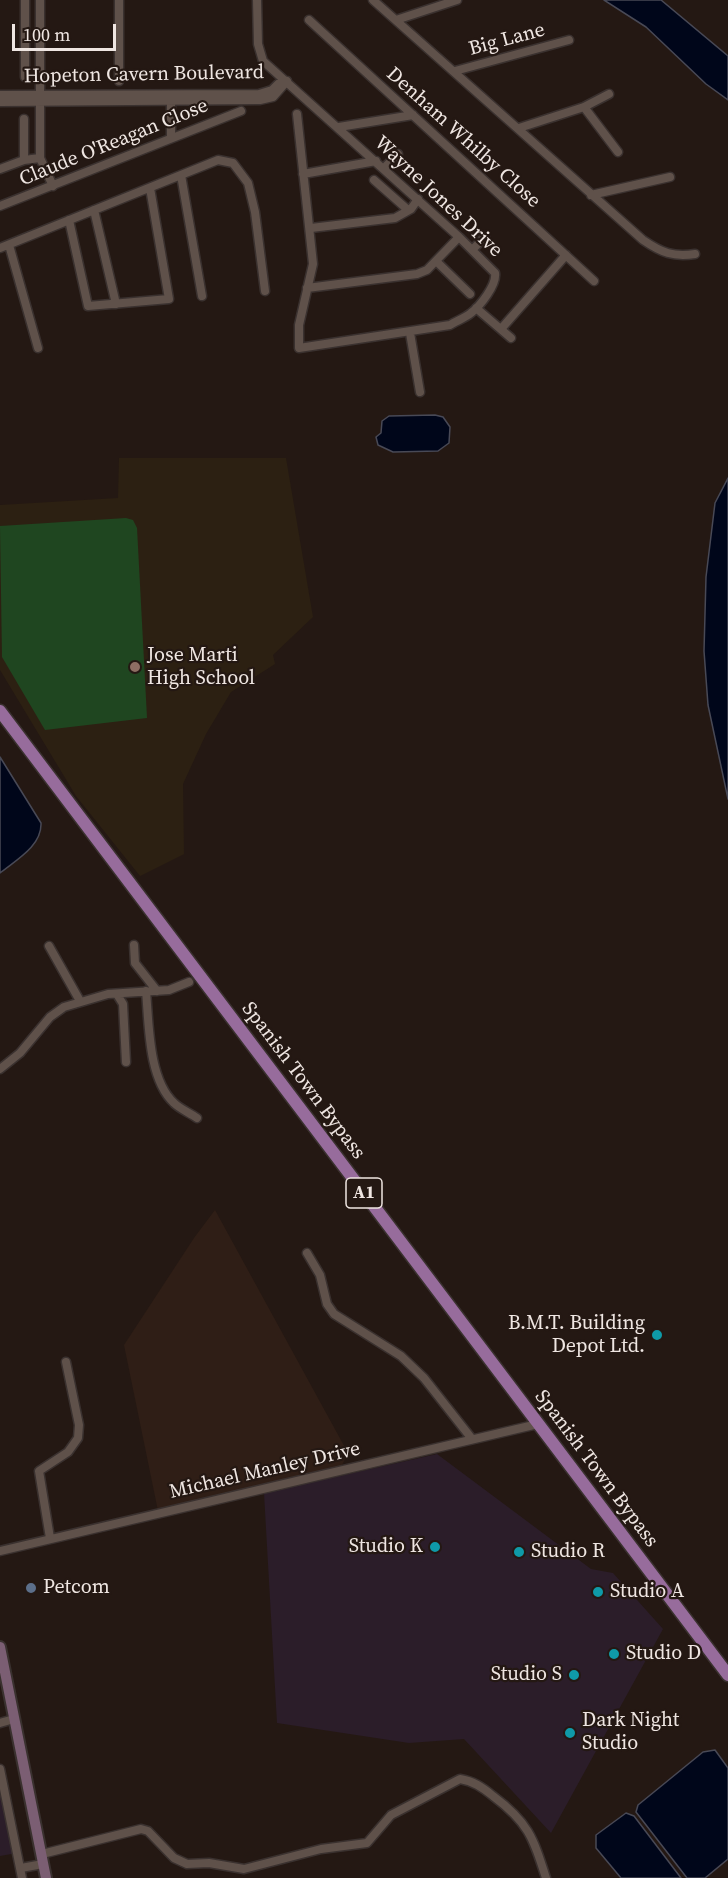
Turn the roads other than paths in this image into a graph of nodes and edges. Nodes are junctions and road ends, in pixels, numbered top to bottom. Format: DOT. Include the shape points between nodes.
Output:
graph roads {
  1 [pos="25,0"];
  2 [pos="40,0"];
  3 [pos="118,0"];
  4 [pos="257,0"];
  5 [pos="373,0"];
  6 [pos="457,0"];
  7 [pos="309,20"];
  8 [pos="396,20"];
  9 [pos="569,40"];
  10 [pos="25,45"];
  11 [pos="40,45"];
  12 [pos="455,71"];
  13 [pos="25,77"];
  14 [pos="285,80"];
  15 [pos="119,81"];
  16 [pos="609,94"];
  17 [pos="0,95"];
  18 [pos="41,98"];
  19 [pos="171,98"];
  20 [pos="0,102"];
  21 [pos="584,107"];
  22 [pos="241,111"];
  23 [pos="297,114"];
  24 [pos="413,115"];
  25 [pos="24,119"];
  26 [pos="339,127"];
  27 [pos="519,128"];
  28 [pos="171,138"];
  29 [pos="618,152"];
  30 [pos="398,154"];
  31 [pos="40,158"];
  32 [pos="24,160"];
  33 [pos="376,161"];
  34 [pos="384,168"];
  35 [pos="0,169"];
  36 [pos="303,174"];
  37 [pos="181,175"];
  38 [pos="670,177"];
  39 [pos="374,180"];
  40 [pos="53,186"];
  41 [pos="150,188"];
  42 [pos="591,195"];
  43 [pos="418,199"];
  44 [pos="0,207"];
  45 [pos="94,210"];
  46 [pos="408,210"];
  47 [pos="69,220"];
  48 [pos="310,228"];
  49 [pos="459,237"];
  50 [pos="484,237"];
  51 [pos="4,246"];
  52 [pos="472,250"];
  53 [pos="695,254"];
  54 [pos="566,255"];
  55 [pos="436,261"];
  56 [pos="594,281"];
  57 [pos="307,288"];
  58 [pos="265,291"];
  59 [pos="470,294"];
  60 [pos="202,296"];
  61 [pos="116,304"];
  62 [pos="476,308"];
  63 [pos="501,329"];
  64 [pos="410,333"];
  65 [pos="511,338"];
  66 [pos="38,348"];
  67 [pos="420,392"];
  68 [pos="0,711"];
  69 [pos="134,945"];
  70 [pos="49,946"];
  71 [pos="189,982"];
  72 [pos="146,990"];
  73 [pos="157,991"];
  74 [pos="118,996"];
  75 [pos="80,1001"];
  76 [pos="126,1062"];
  77 [pos="0,1069"];
  78 [pos="197,1118"];
  79 [pos="307,1254"];
  80 [pos="66,1362"];
  81 [pos="538,1424"];
  82 [pos="472,1439"];
  83 [pos="50,1538"];
  84 [pos="0,1551"];
  85 [pos="0,1647"];
  86 [pos="728,1675"];
  87 [pos="14,1719"];
  88 [pos="0,1723"];
  89 [pos="0,1769"];
  90 [pos="43,1859"];
  91 [pos="21,1868"];
  92 [pos="22,1878"];
  93 [pos="46,1878"];
  94 [pos="546,1878"];
  1 -- 10 [label="street"];
  2 -- 11 [label="street"];
  3 -- 15 [label="street"];
  4 -- 14 [label="street, Wayne Jones Drive" via="260,56"];
  5 -- 8 [label="street"];
  6 -- 8 [label="street"];
  7 -- 24 [label="street, Denham Whilby Close"];
  8 -- 12 [label="street"];
  9 -- 12 [label="street, Big Lane"];
  10 -- 11 [label="street"];
  10 -- 13 [label="street"];
  11 -- 18 [label="street"];
  12 -- 27 [label="street"];
  14 -- 19 [label="street, Hopeton Cavern Boulevard" via="273,97 265,100"];
  14 -- 26 [label="street, Wayne Jones Drive"];
  16 -- 21 [label="street"];
  17 -- 18 [label="street, Hopeton Cavern Boulevard"];
  18 -- 19 [label="street, Hopeton Cavern Boulevard"];
  18 -- 20 [label="street, Hopeton Cavern Boulevard"];
  18 -- 31 [label="street"];
  19 -- 28 [label="street"];
  21 -- 27 [label="street"];
  21 -- 29 [label="street"];
  22 -- 28 [label="street, Claude O'Reagan Close"];
  23 -- 36 [label="street"];
  24 -- 26 [label="street"];
  24 -- 54 [label="street, Denham Whilby Close"];
  25 -- 32 [label="street"];
  26 -- 33 [label="street, Wayne Jones Drive"];
  27 -- 42 [label="street"];
  28 -- 40 [label="street, Claude O'Reagan Close"];
  30 -- 34 [label="street"];
  31 -- 32 [label="street"];
  31 -- 40 [label="street"];
  32 -- 35 [label="street"];
  33 -- 34 [label="street, Wayne Jones Drive"];
  33 -- 36 [label="street"];
  34 -- 43 [label="street, Wayne Jones Drive"];
  36 -- 48 [label="street"];
  37 -- 41 [label="street"];
  37 -- 58 [label="street" via="218,160 233,163 248,183"];
  37 -- 60 [label="street"];
  38 -- 42 [label="street"];
  39 -- 46 [label="street"];
  40 -- 44 [label="street, Claude O'Reagan Close"];
  41 -- 45 [label="street"];
  41 -- 61 [label="street" via="170,296 166,300"];
  42 -- 53 [label="street" via="654,248 677,257"];
  43 -- 46 [label="street"];
  43 -- 49 [label="street, Wayne Jones Drive"];
  45 -- 47 [label="street"];
  45 -- 61 [label="street"];
  46 -- 48 [label="street" via="395,218"];
  47 -- 51 [label="street"];
  47 -- 61 [label="street" via="88,306"];
  48 -- 57 [label="street" via="313,264"];
  49 -- 52 [label="street, Wayne Jones Drive"];
  49 -- 55 [label="street"];
  50 -- 52 [label="street"];
  51 -- 66 [label="street"];
  52 -- 62 [label="street, Wayne Jones Drive" via="496,276"];
  54 -- 56 [label="street, Denham Whilby Close"];
  54 -- 63 [label="street"];
  55 -- 57 [label="street" via="417,274"];
  55 -- 59 [label="street"];
  57 -- 64 [label="street, Wayne Jones Drive" via="299,325 299,348"];
  62 -- 63 [label="street"];
  62 -- 64 [label="street, Wayne Jones Drive" via="450,325"];
  63 -- 65 [label="street"];
  64 -- 67 [label="street"];
  68 -- 81 [label="main road, Spanish Town Bypass / A1"];
  69 -- 73 [label="street" via="135,963"];
  70 -- 75 [label="street"];
  71 -- 73 [label="street"];
  72 -- 73 [label="street"];
  72 -- 74 [label="street"];
  72 -- 78 [label="street" via="152,1051 163,1088 174,1102"];
  74 -- 75 [label="street" via="108,994"];
  74 -- 76 [label="street" via="123,1004"];
  75 -- 77 [label="street" via="50,1017 20,1053"];
  79 -- 82 [label="street" via="320,1275 327,1304 334,1314 400,1356"];
  80 -- 83 [label="street" via="78,1432 68,1452 39,1471"];
  81 -- 82 [label="street, Michael Manley Drive"];
  81 -- 86 [label="main road, Spanish Town Bypass / A1"];
  82 -- 83 [label="street, Michael Manley Drive"];
  83 -- 84 [label="street, Michael Manley Drive"];
  85 -- 87 [label="main road"];
  87 -- 88 [label="street"];
  87 -- 90 [label="main road"];
  89 -- 91 [label="street"];
  90 -- 91 [label="street"];
  90 -- 93 [label="main road"];
  90 -- 94 [label="street" via="141,1829 148,1831 174,1858 187,1864 244,1869 321,1849 367,1843 391,1815 460,1779 482,1787 520,1817 536,1844"];
  91 -- 92 [label="street"];
}
